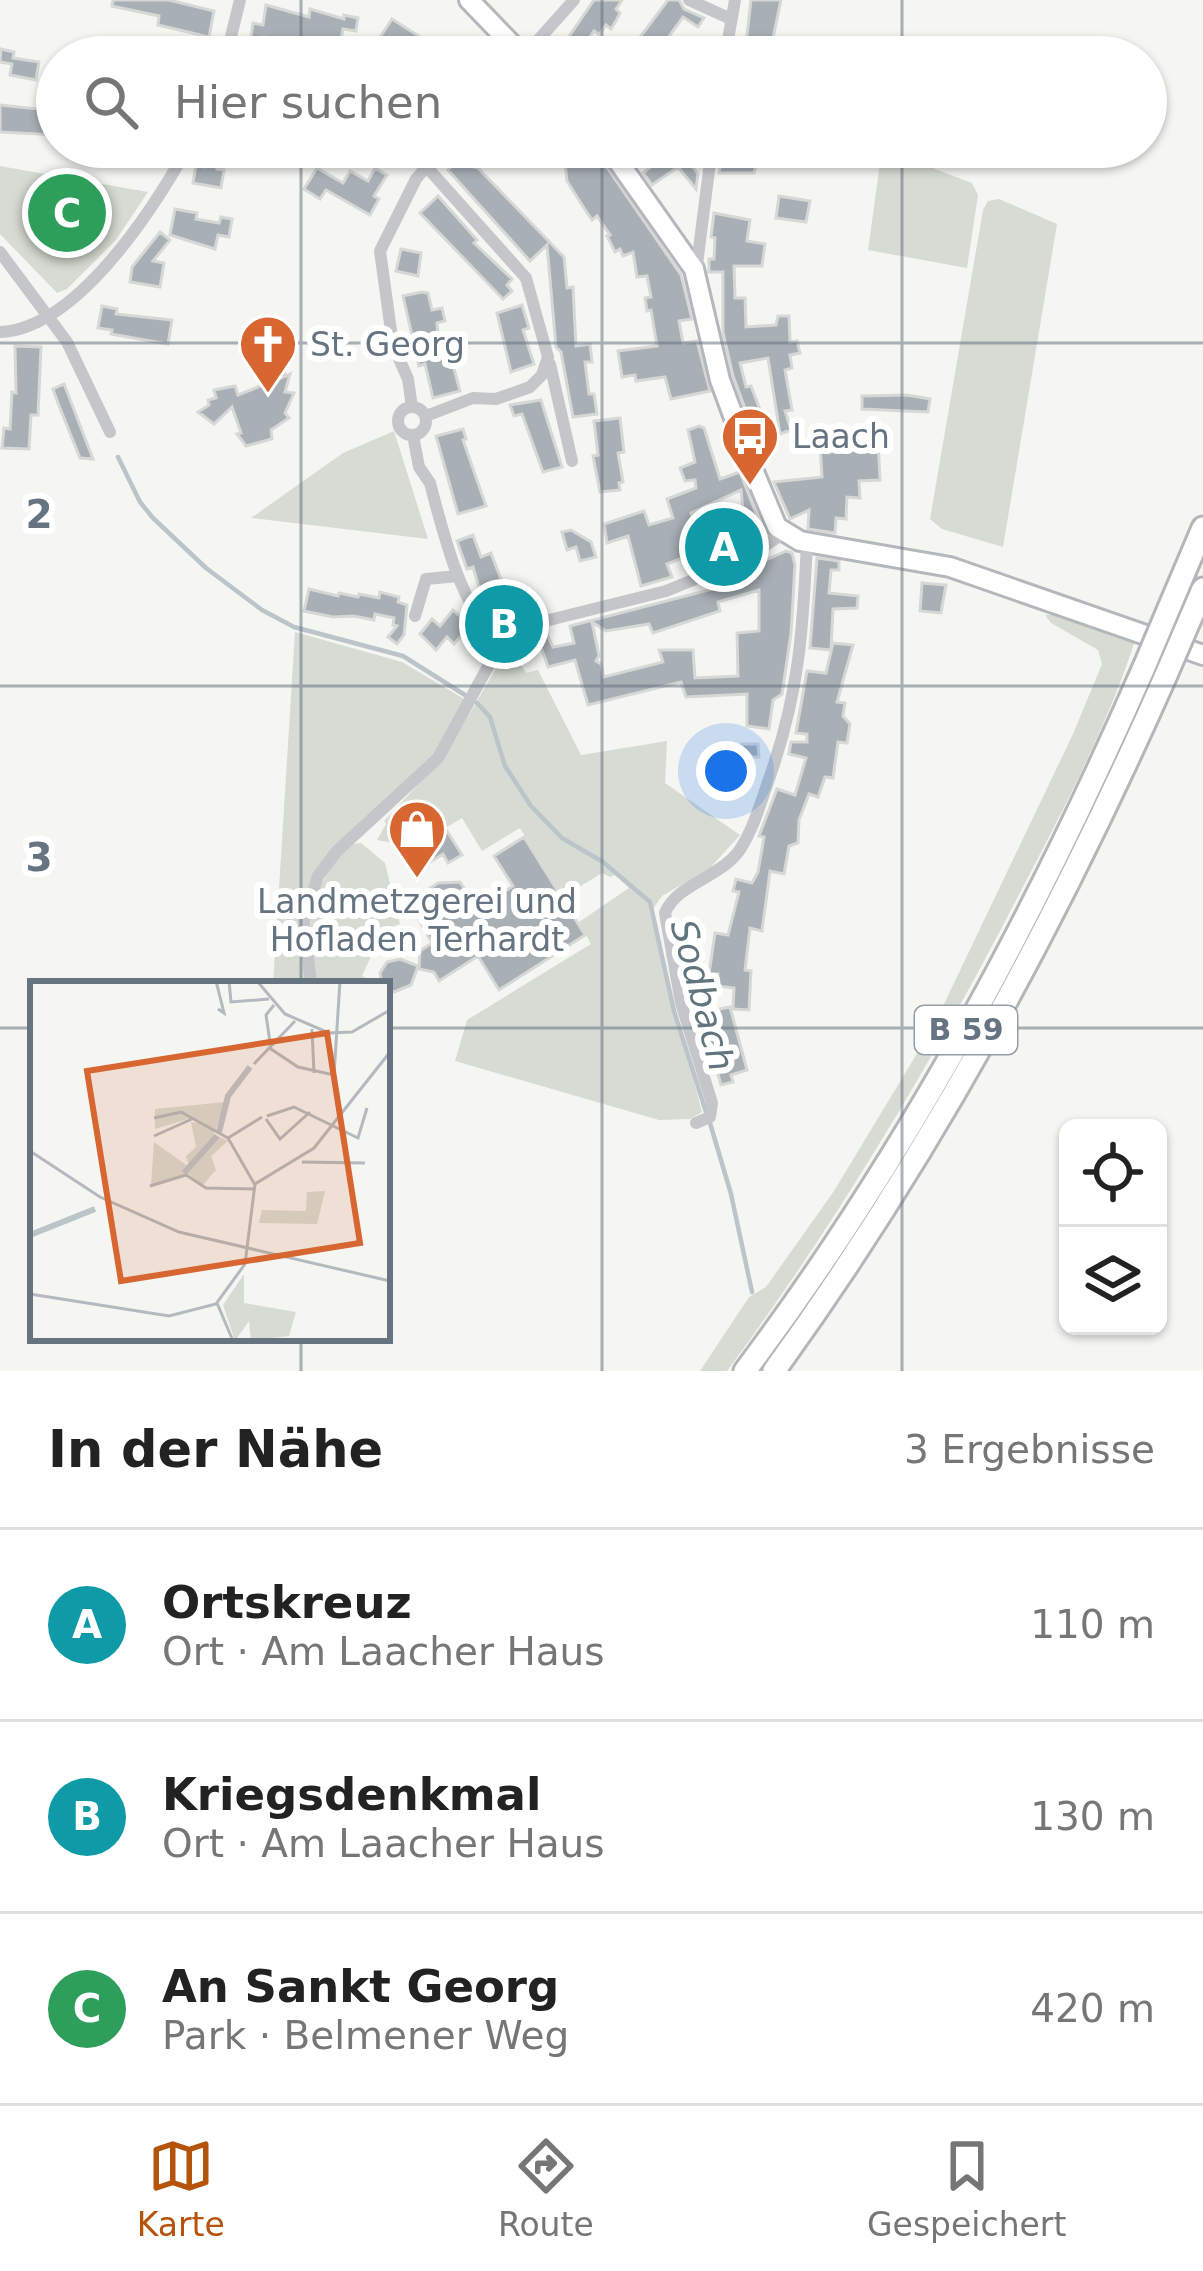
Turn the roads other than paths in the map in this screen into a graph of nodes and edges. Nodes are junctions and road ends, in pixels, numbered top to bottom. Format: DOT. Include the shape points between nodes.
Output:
graph roads {
  1 [pos="239,0"];
  2 [pos="469,0"];
  3 [pos="574,0"];
  4 [pos="688,0"];
  5 [pos="735,0"];
  6 [pos="731,19"];
  7 [pos="231,36"];
  8 [pos="504,36"];
  9 [pos="542,36"];
  10 [pos="728,36"];
  11 [pos="176,168"];
  12 [pos="423,168"];
  13 [pos="428,168"];
  14 [pos="623,168"];
  15 [pos="709,168"];
  16 [pos="0,252"];
  17 [pos="696,273"];
  18 [pos="49,315"];
  19 [pos="0,332"];
  20 [pos="548,357"];
  21 [pos="412,407"];
  22 [pos="425,416"];
  23 [pos="110,432"];
  24 [pos="413,435"];
  25 [pos="572,461"];
  26 [pos="1203,528"];
  27 [pos="783,534"];
  28 [pos="806,542"];
  29 [pos="458,576"];
  30 [pos="1203,589"];
  31 [pos="415,616"];
  32 [pos="498,645"];
  33 [pos="1203,656"];
  34 [pos="1155,670"];
  35 [pos="311,981"];
  36 [pos="704,1121"];
  37 [pos="746,1371"];
  38 [pos="774,1371"];
  1 -- 7 [label="street"];
  2 -- 8 [label="street"];
  3 -- 9 [label="street"];
  4 -- 6 [label="street"];
  5 -- 6 [label="street"];
  6 -- 10 [label="street"];
  11 -- 18 [label="street" via="120,248"];
  12 -- 21 [label="street" via="380,251 393,345"];
  13 -- 20 [label="street" via="523,274"];
  14 -- 17 [label="street"];
  15 -- 17 [label="street"];
  16 -- 18 [label="street"];
  17 -- 27 [label="street" via="723,390"];
  18 -- 19 [label="street"];
  18 -- 23 [label="street"];
  20 -- 22 [label="street" via="530,387"];
  20 -- 25 [label="street"];
  21 -- 22 [label="street"];
  21 -- 24 [label="street" via="398,423"];
  22 -- 24 [label="street" via="424,429"];
  24 -- 29 [label="street"];
  26 -- 34 [label="highway, B 59, bridge" via="1169,608"];
  27 -- 28 [label="street"];
  27 -- 32 [label="street" via="666,591 545,621"];
  28 -- 33 [label="street" via="965,571"];
  28 -- 36 [label="street" via="796,688 758,812 737,855 672,900 665,914 712,1103"];
  29 -- 31 [label="street" via="426,579"];
  29 -- 32 [label="street"];
  30 -- 34 [label="highway, B 59, bridge"];
  32 -- 35 [label="street" via="438,758 318,876 304,922"];
  34 -- 37 [label="highway, B 59" via="982,1004 859,1209"];
  34 -- 38 [label="highway, B 59" via="1080,862 982,1050 885,1211"];
}
